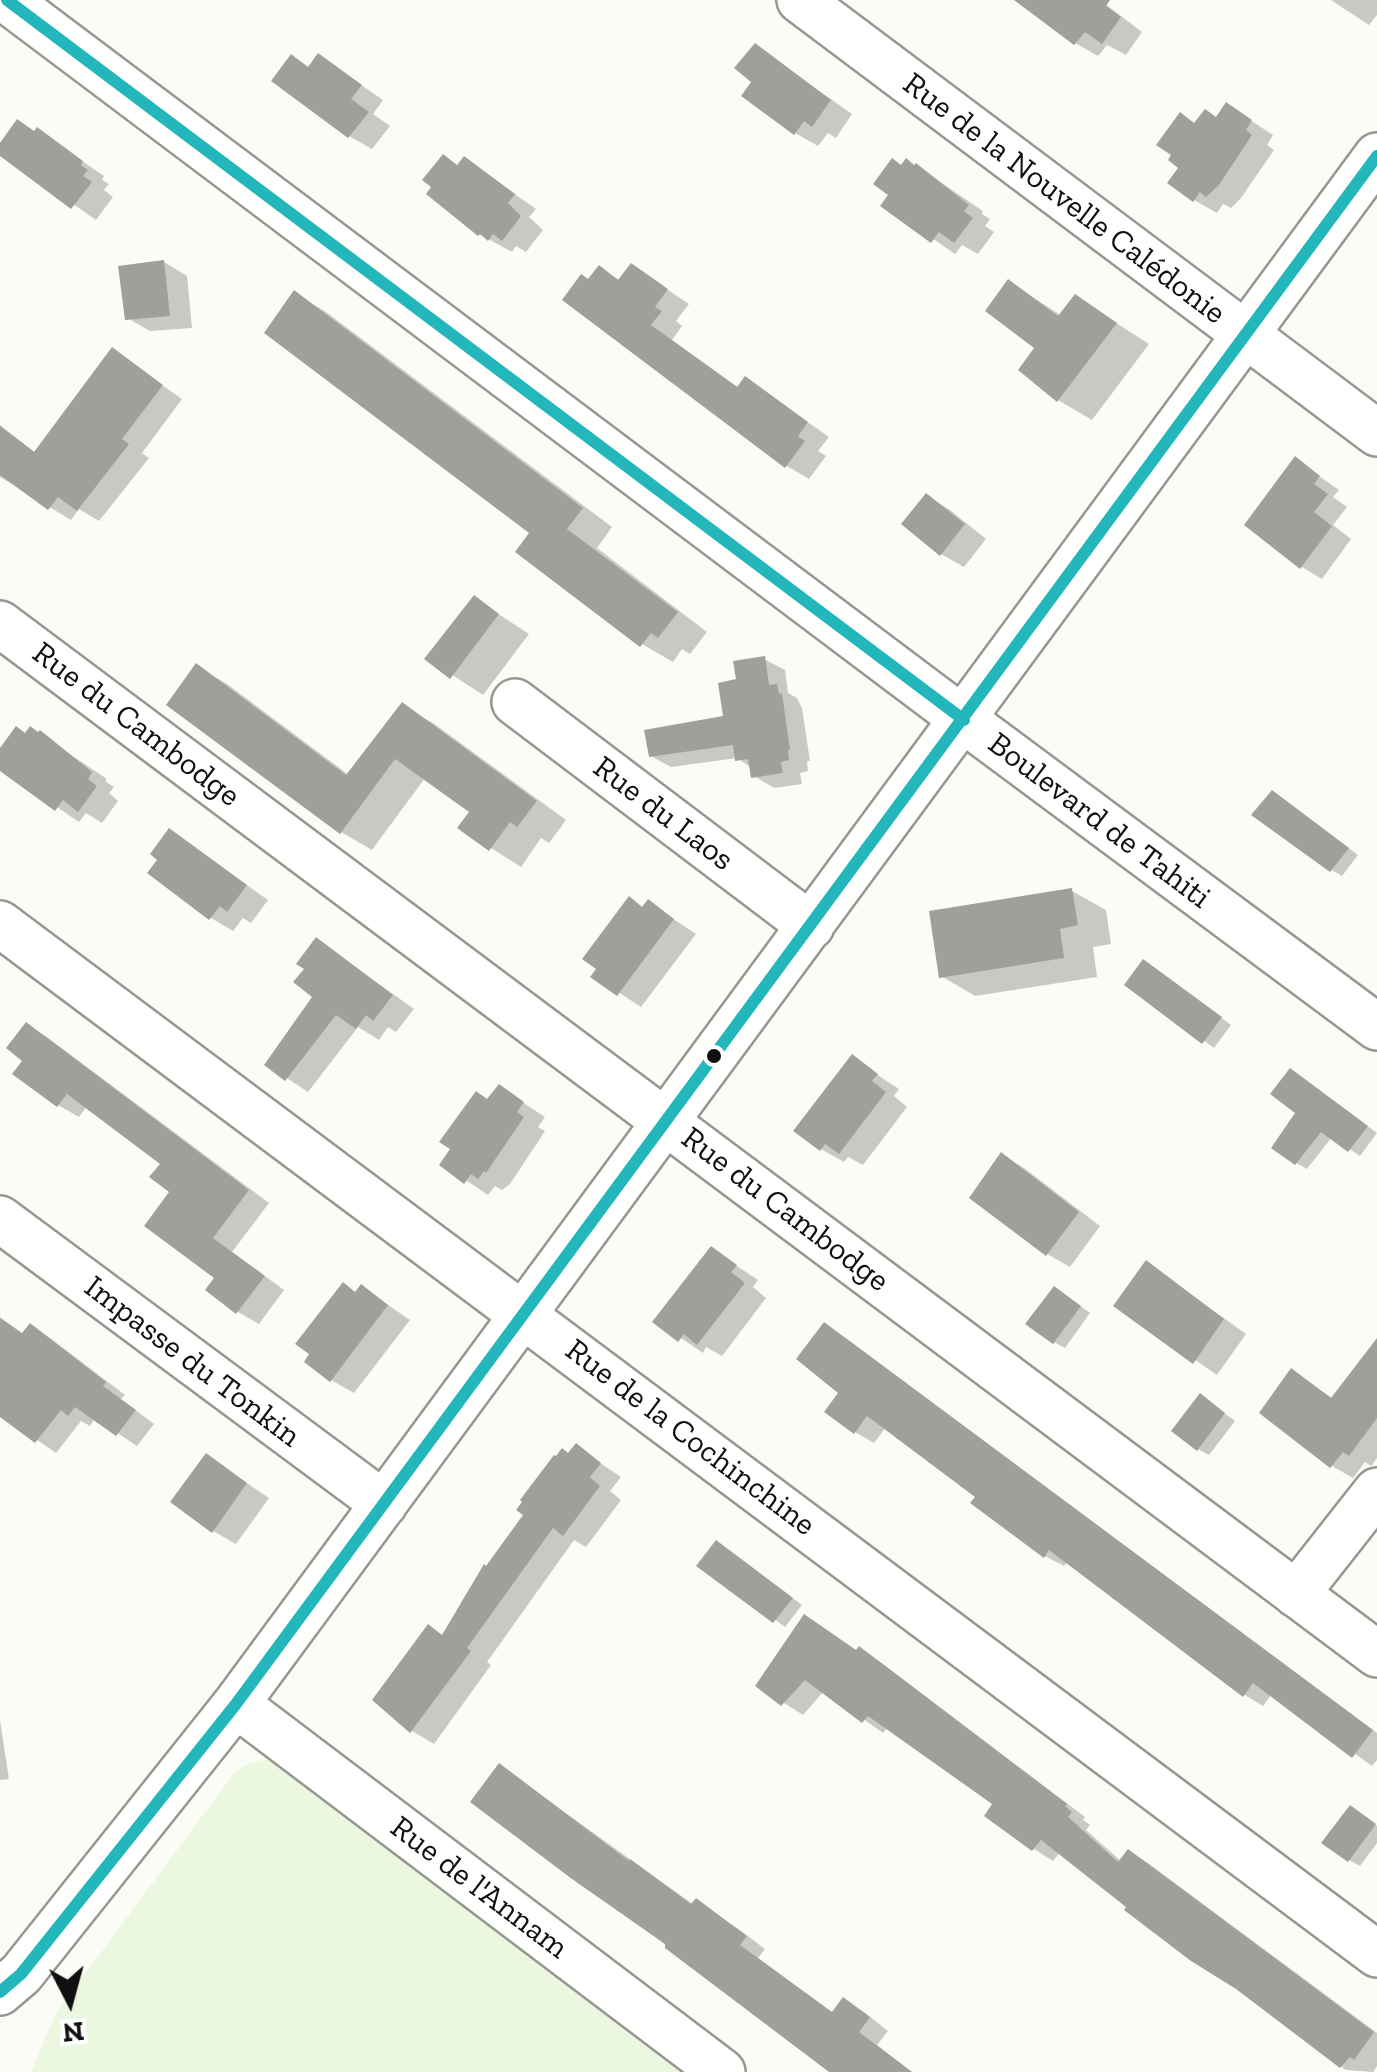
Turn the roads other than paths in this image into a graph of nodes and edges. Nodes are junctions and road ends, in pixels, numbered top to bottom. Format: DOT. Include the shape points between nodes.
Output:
graph roads {
  1 [pos="8,0"];
  2 [pos="800,0"];
  3 [pos="1377,156"];
  4 [pos="1243,334"];
  5 [pos="1377,433"];
  6 [pos="0,624"];
  7 [pos="515,702"];
  8 [pos="964,720"];
  9 [pos="0,924"];
  10 [pos="812,926"];
  11 [pos="1377,1027"];
  12 [pos="667,1121"];
  13 [pos="0,1219"];
  14 [pos="525,1314"];
  15 [pos="1377,1492"];
  16 [pos="384,1504"];
  17 [pos="1296,1594"];
  18 [pos="1377,1654"];
  19 [pos="236,1704"];
  20 [pos="1377,1954"];
  21 [pos="0,1992"];
  22 [pos="722,2072"];
  1 -- 8 [label="street, Boulevard de Tahiti"];
  2 -- 4 [label="street, Rue de la Nouvelle Calédonie"];
  3 -- 4 [label="street"];
  4 -- 5 [label="street, Rue de la Nouvelle Calédonie"];
  4 -- 8 [label="street"];
  6 -- 12 [label="street, Rue du Cambodge"];
  7 -- 10 [label="street, Rue du Laos"];
  8 -- 10 [label="street"];
  8 -- 11 [label="street, Boulevard de Tahiti"];
  9 -- 14 [label="street, Rue de la Cochinchine"];
  10 -- 12 [label="street"];
  12 -- 14 [label="street"];
  12 -- 17 [label="street, Rue du Cambodge"];
  13 -- 16 [label="street, Impasse du Tonkin"];
  14 -- 16 [label="street"];
  14 -- 20 [label="street, Rue de la Cochinchine"];
  15 -- 17 [label="street"];
  16 -- 19 [label="street"];
  17 -- 18 [label="street, Rue du Cambodge"];
  19 -- 21 [label="street"];
  19 -- 22 [label="street, Rue de l'Annam"];
}
